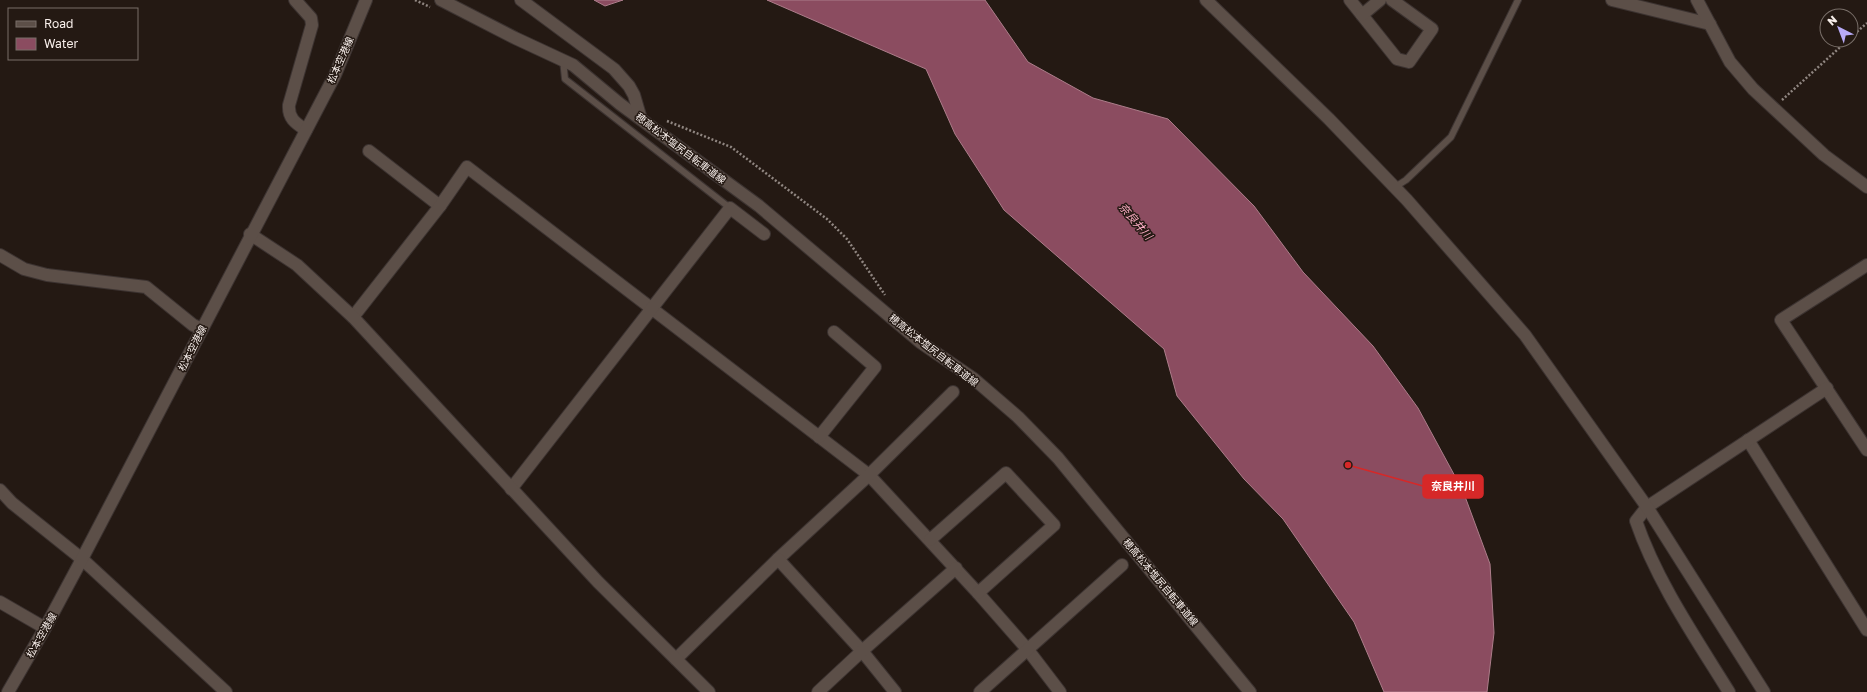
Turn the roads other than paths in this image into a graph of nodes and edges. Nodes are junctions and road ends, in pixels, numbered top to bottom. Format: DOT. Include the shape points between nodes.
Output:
graph roads {
  1 [pos="295,0"];
  2 [pos="366,0"];
  3 [pos="441,0"];
  4 [pos="521,0"];
  5 [pos="1206,0"];
  6 [pos="1350,0"];
  7 [pos="1380,0"];
  8 [pos="1392,0"];
  9 [pos="1518,0"];
  10 [pos="1612,0"];
  11 [pos="1697,0"];
  12 [pos="1362,15"];
  13 [pos="1710,24"];
  14 [pos="563,60"];
  15 [pos="641,119"];
  16 [pos="306,130"];
  17 [pos="369,151"];
  18 [pos="1395,187"];
  19 [pos="1867,187"];
  20 [pos="440,206"];
  21 [pos="730,208"];
  22 [pos="250,234"];
  23 [pos="764,234"];
  24 [pos="0,255"];
  25 [pos="1867,265"];
  26 [pos="653,308"];
  27 [pos="353,317"];
  28 [pos="202,330"];
  29 [pos="834,332"];
  30 [pos="1827,388"];
  31 [pos="954,392"];
  32 [pos="819,437"];
  33 [pos="1748,440"];
  34 [pos="1867,450"];
  35 [pos="869,475"];
  36 [pos="511,489"];
  37 [pos="0,490"];
  38 [pos="1647,507"];
  39 [pos="930,540"];
  40 [pos="82,558"];
  41 [pos="778,559"];
  42 [pos="1122,565"];
  43 [pos="956,568"];
  44 [pos="978,593"];
  45 [pos="0,602"];
  46 [pos="45,628"];
  47 [pos="1867,630"];
  48 [pos="1028,650"];
  49 [pos="862,651"];
  50 [pos="676,659"];
  51 [pos="8,692"];
  52 [pos="226,692"];
  53 [pos="709,692"];
  54 [pos="818,692"];
  55 [pos="895,692"];
  56 [pos="980,692"];
  57 [pos="1060,692"];
  58 [pos="1250,692"];
  59 [pos="1729,692"];
  60 [pos="1764,692"];
  1 -- 16 [label="street" via="311,18 312,25 288,113 292,120"];
  2 -- 16 [label="street, 松本空港線" via="335,75"];
  3 -- 14 [label="street"];
  4 -- 15 [label="street" via="614,69 634,95"];
  5 -- 18 [label="street"];
  6 -- 12 [label="street"];
  7 -- 12 [label="street"];
  8 -- 12 [label="street" via="1432,29 1409,62 1397,59"];
  9 -- 18 [label="lane" via="1452,137"];
  10 -- 13 [label="street"];
  11 -- 13 [label="street"];
  13 -- 19 [label="street" via="1730,62 1772,108 1824,155"];
  14 -- 15 [label="street" via="573,65"];
  14 -- 21 [label="lane" via="565,79"];
  15 -- 58 [label="street" via="759,206 920,342 974,379 1018,418 1063,464"];
  16 -- 22 [label="street, 松本空港線"];
  17 -- 20 [label="street"];
  18 -- 38 [label="street" via="1525,335"];
  20 -- 26 [label="street" via="467,167"];
  20 -- 27 [label="street"];
  21 -- 23 [label="street"];
  21 -- 26 [label="street"];
  22 -- 27 [label="street" via="297,265"];
  22 -- 28 [label="street, 松本空港線"];
  24 -- 28 [label="street" via="24,269 47,275 146,287"];
  25 -- 30 [label="street" via="1781,320"];
  26 -- 32 [label="street"];
  26 -- 36 [label="street"];
  27 -- 36 [label="street"];
  28 -- 40 [label="street, 松本空港線"];
  29 -- 32 [label="street" via="875,366"];
  30 -- 33 [label="street"];
  30 -- 34 [label="street"];
  31 -- 35 [label="street"];
  32 -- 35 [label="street"];
  33 -- 38 [label="street"];
  33 -- 47 [label="street"];
  35 -- 39 [label="street"];
  35 -- 41 [label="street"];
  36 -- 50 [label="street" via="598,582"];
  37 -- 40 [label="street" via="12,503"];
  38 -- 59 [label="street" via="1636,521 1642,540 1666,588"];
  38 -- 60 [label="street"];
  39 -- 43 [label="street"];
  39 -- 44 [label="street" via="1006,473 1054,525"];
  40 -- 46 [label="street, 松本空港線"];
  40 -- 52 [label="street"];
  41 -- 49 [label="street"];
  41 -- 50 [label="street"];
  42 -- 48 [label="street"];
  43 -- 44 [label="street"];
  43 -- 49 [label="street"];
  44 -- 48 [label="street"];
  45 -- 46 [label="street"];
  46 -- 51 [label="street, 松本空港線"];
  48 -- 56 [label="street"];
  48 -- 57 [label="street"];
  49 -- 54 [label="street"];
  49 -- 55 [label="street"];
  50 -- 53 [label="street"];
}
